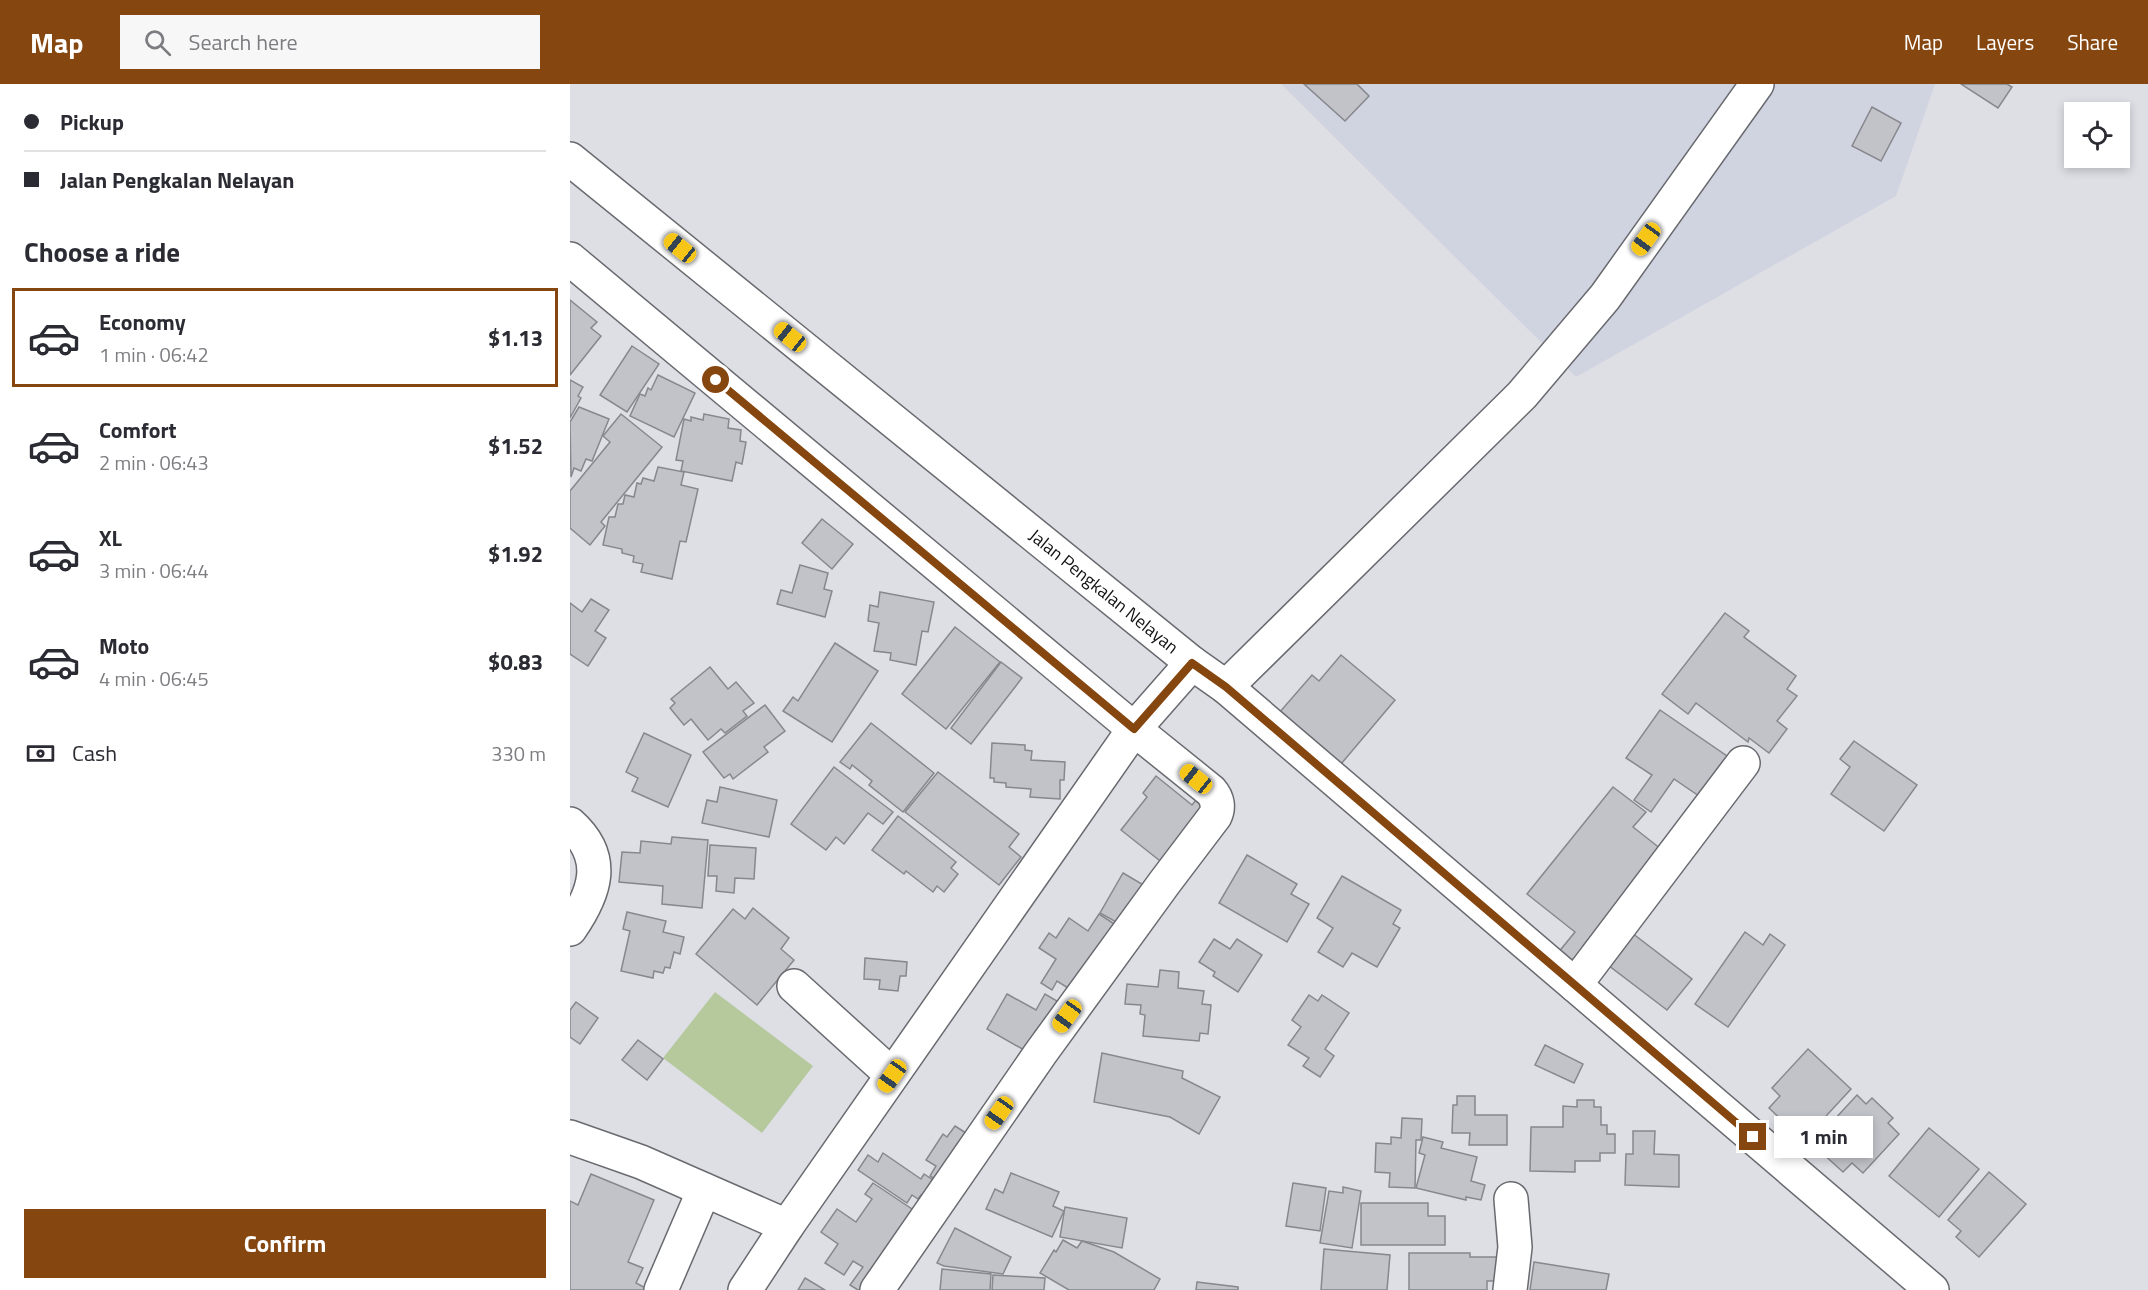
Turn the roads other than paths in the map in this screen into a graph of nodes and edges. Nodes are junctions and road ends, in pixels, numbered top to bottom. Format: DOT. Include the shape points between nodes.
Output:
graph roads {
  1 [pos="1757,84"];
  2 [pos="570,159"];
  3 [pos="570,259"];
  4 [pos="1192,663"];
  5 [pos="1226,687"];
  6 [pos="1134,729"];
  7 [pos="1743,763"];
  8 [pos="570,824"];
  9 [pos="570,928"];
  10 [pos="1575,985"];
  11 [pos="794,986"];
  12 [pos="892,1076"];
  13 [pos="570,1137"];
  14 [pos="704,1190"];
  15 [pos="1511,1199"];
  16 [pos="787,1226"];
  17 [pos="661,1290"];
  18 [pos="745,1290"];
  19 [pos="877,1290"];
  20 [pos="1510,1290"];
  21 [pos="1932,1290"];
  1 -- 5 [label="street" via="1605,297 1522,395"];
  2 -- 4 [label="street, Jalan Pengkalan Nelayan"];
  3 -- 6 [label="street"];
  4 -- 5 [label="street, Jalan Pengkalan Nelayan"];
  4 -- 6 [label="street"];
  5 -- 10 [label="street, Jalan Pengkalan Nelayan"];
  6 -- 12 [label="street"];
  6 -- 19 [label="street" via="1211,791 1218,810 1040,1054"];
  7 -- 10 [label="street"];
  8 -- 9 [label="street" via="590,848 595,880"];
  10 -- 21 [label="street, Jalan Pengkalan Nelayan"];
  11 -- 12 [label="street"];
  12 -- 16 [label="street"];
  13 -- 14 [label="street"];
  14 -- 16 [label="street"];
  14 -- 17 [label="street"];
  15 -- 20 [label="street" via="1515,1247"];
  16 -- 18 [label="street"];
}
